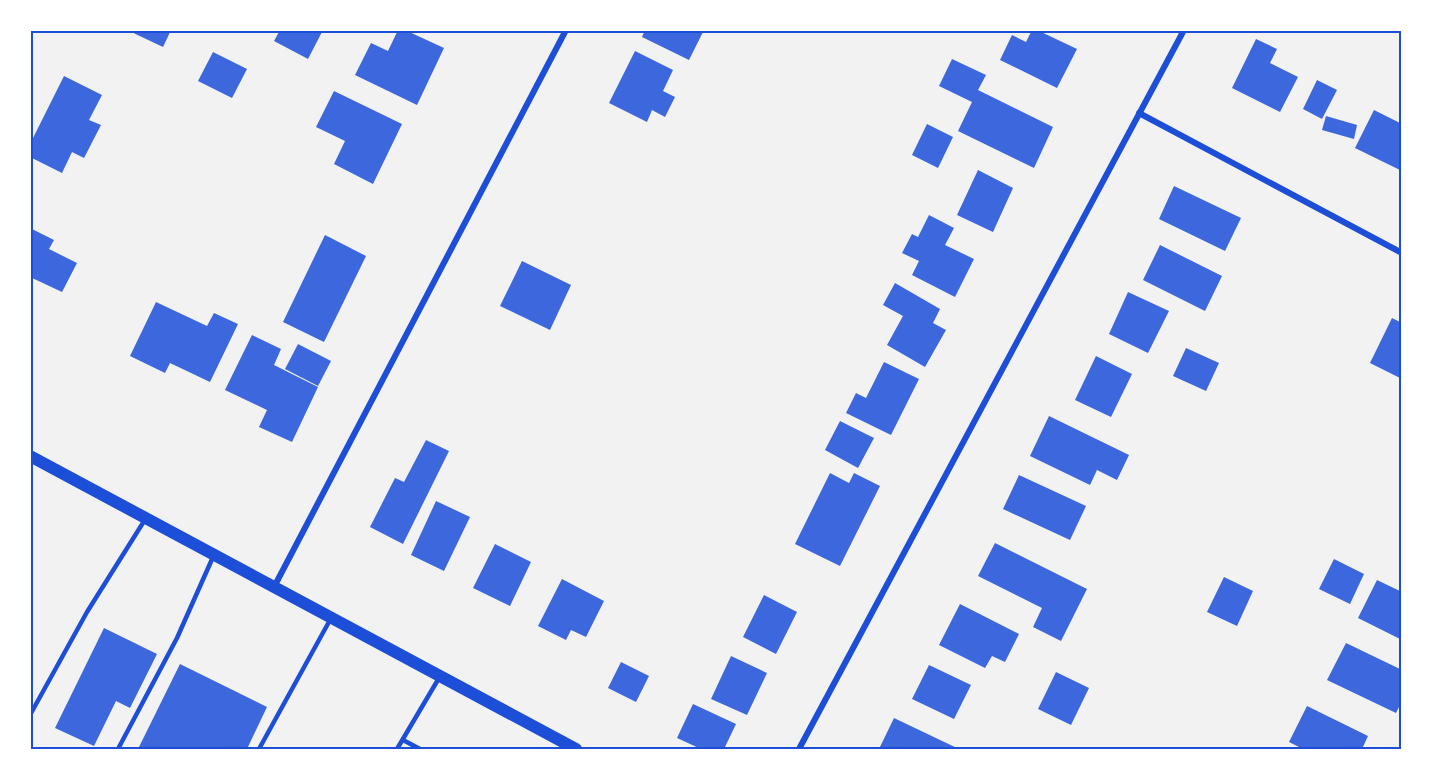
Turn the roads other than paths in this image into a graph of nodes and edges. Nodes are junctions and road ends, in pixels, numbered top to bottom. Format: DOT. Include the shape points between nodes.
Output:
graph roads {
  1 [pos="566,30"];
  2 [pos="1184,30"];
  3 [pos="1139,113"];
  4 [pos="1402,253"];
  5 [pos="30,456"];
  6 [pos="146,518"];
  7 [pos="214,554"];
  8 [pos="274,587"];
  9 [pos="331,617"];
  10 [pos="440,676"];
  11 [pos="30,715"];
  12 [pos="403,740"];
  13 [pos="118,749"];
  14 [pos="259,749"];
  15 [pos="397,749"];
  16 [pos="420,749"];
  17 [pos="576,749"];
  18 [pos="799,749"];
  1 -- 8 [label="street"];
  2 -- 3 [label="street"];
  3 -- 4 [label="street"];
  3 -- 18 [label="street"];
  5 -- 6 [label="main road"];
  6 -- 7 [label="main road"];
  6 -- 11 [label="lane" via="87,612"];
  7 -- 8 [label="main road"];
  7 -- 13 [label="lane" via="177,638"];
  8 -- 9 [label="main road"];
  9 -- 10 [label="main road"];
  9 -- 14 [label="lane"];
  10 -- 12 [label="lane"];
  10 -- 17 [label="main road"];
  12 -- 15 [label="lane"];
  12 -- 16 [label="lane"];
}
